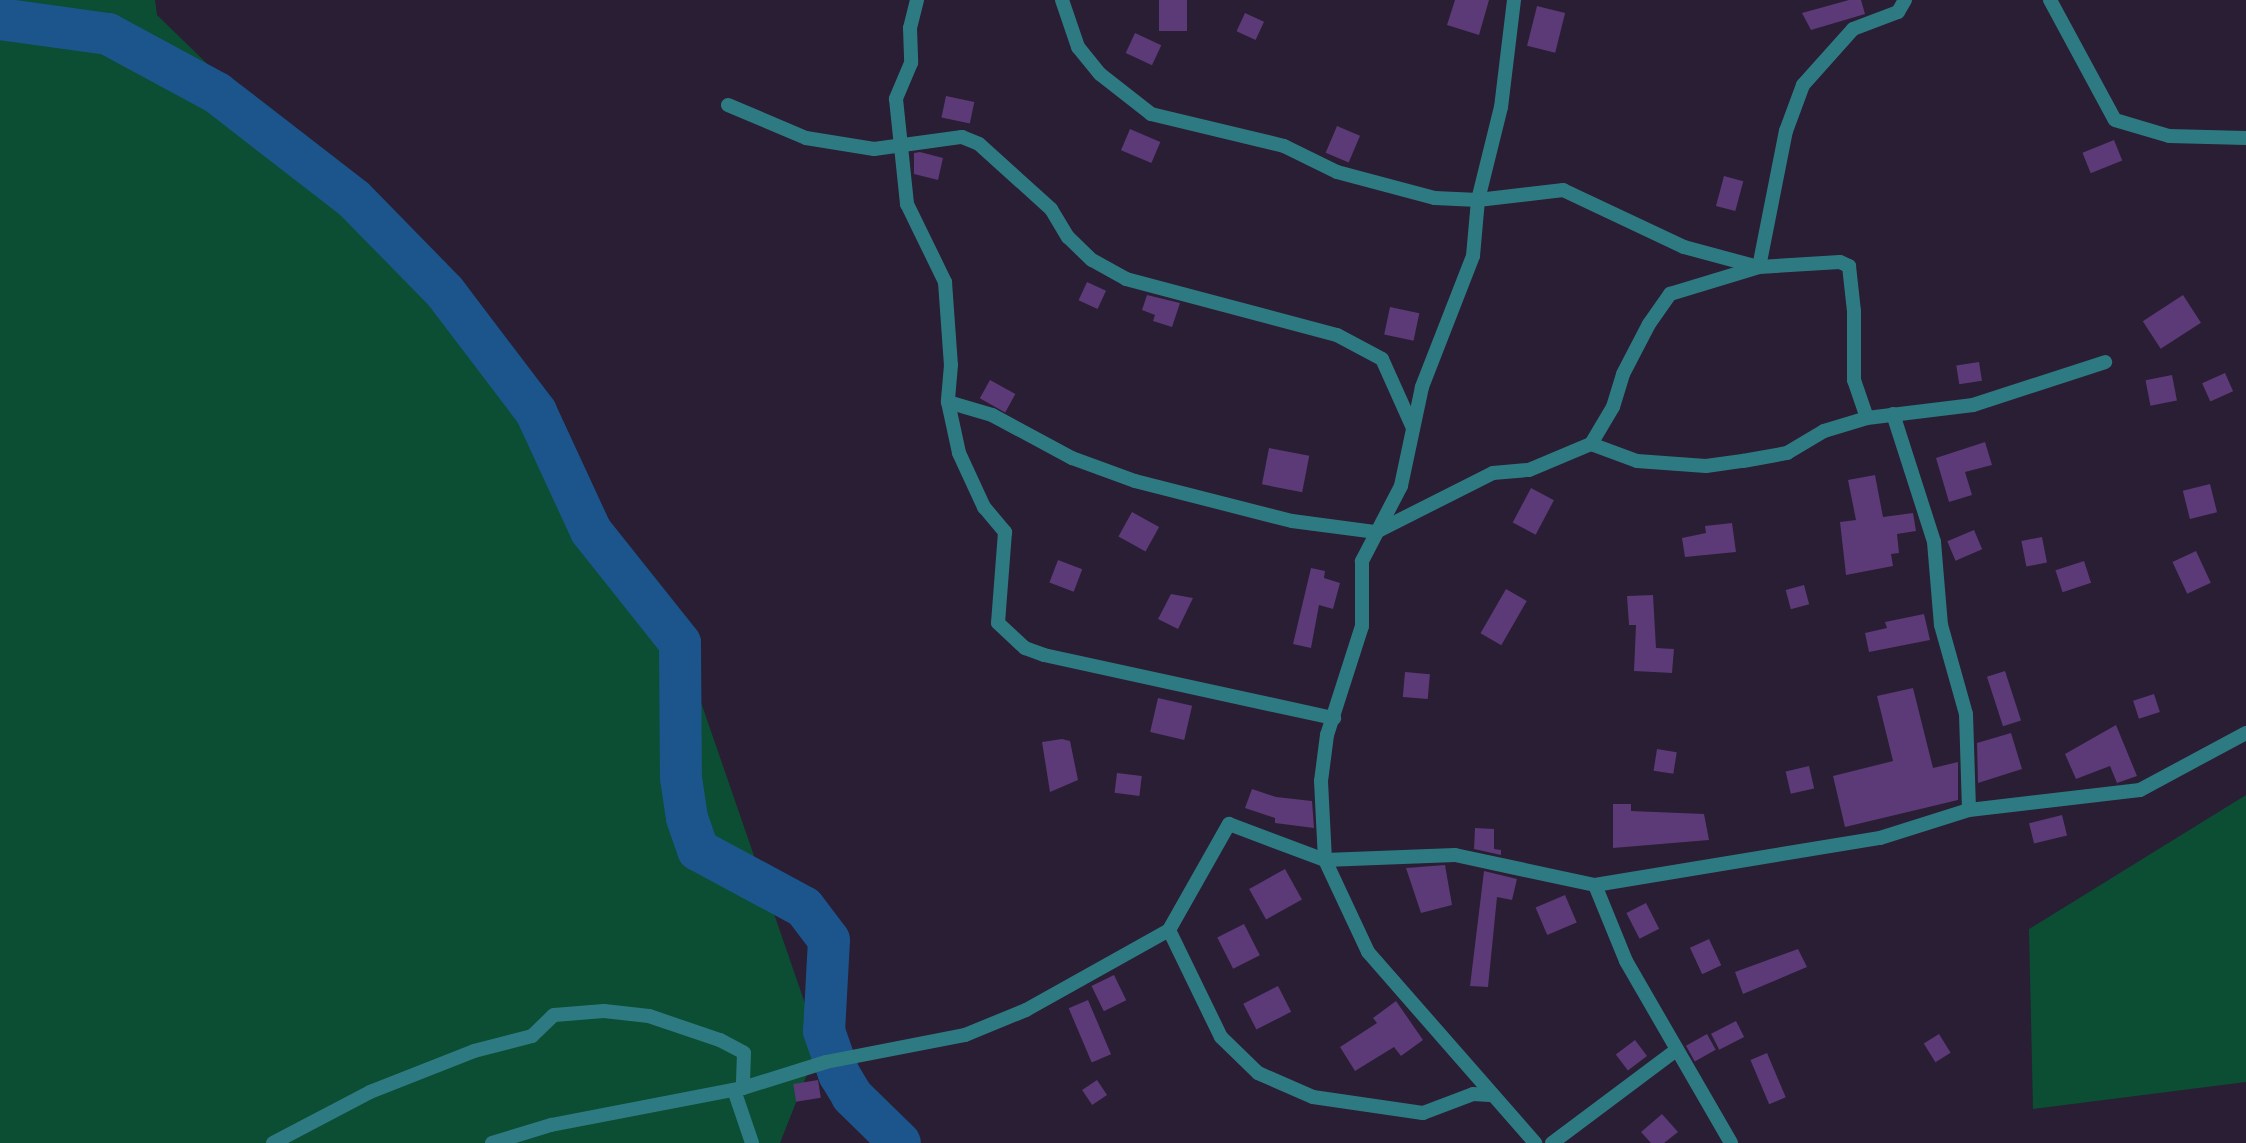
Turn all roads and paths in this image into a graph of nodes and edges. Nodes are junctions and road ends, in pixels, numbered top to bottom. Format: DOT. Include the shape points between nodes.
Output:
graph roads {
  1 [pos="917,0"];
  2 [pos="1062,0"];
  3 [pos="1514,0"];
  4 [pos="1905,0"];
  5 [pos="2050,0"];
  6 [pos="728,105"];
  7 [pos="2246,138"];
  8 [pos="900,143"];
  9 [pos="1478,200"];
  10 [pos="1759,267"];
  11 [pos="2105,362"];
  12 [pos="947,402"];
  13 [pos="1893,414"];
  14 [pos="1867,418"];
  15 [pos="1413,428"];
  16 [pos="1591,444"];
  17 [pos="1376,532"];
  18 [pos="1334,718"];
  19 [pos="2246,733"];
  20 [pos="1969,810"];
  21 [pos="1325,860"];
  22 [pos="1595,885"];
  23 [pos="1169,930"];
  24 [pos="1675,1051"];
  25 [pos="739,1089"];
  26 [pos="1490,1096"];
  27 [pos="273,1143"];
  28 [pos="492,1143"];
  29 [pos="751,1143"];
  30 [pos="1535,1143"];
  31 [pos="1552,1143"];
  32 [pos="1731,1143"];
  1 -- 8 [label="street" via="910,28 911,63 896,99"];
  2 -- 9 [label="street" via="1078,47 1100,74 1151,114 1284,146 1337,172 1422,194"];
  3 -- 9 [label="street" via="1501,107"];
  4 -- 10 [label="street" via="1898,12 1853,29 1803,85 1786,131"];
  5 -- 7 [label="street" via="2115,120 2169,136"];
  6 -- 8 [label="street" via="806,138 874,149"];
  8 -- 12 [label="street" via="907,204 945,282 951,365"];
  8 -- 15 [label="street" via="962,137 979,144 1051,209 1068,237 1092,260 1126,279 1337,335 1382,359"];
  9 -- 10 [label="street" via="1563,190 1684,247"];
  9 -- 15 [label="street" via="1473,256 1435,345"];
  10 -- 14 [label="street" via="1840,262 1849,266 1854,380"];
  10 -- 16 [label="street" via="1670,294 1649,324 1623,374 1613,407"];
  11 -- 13 [label="street" via="1973,405"];
  12 -- 17 [label="street" via="992,415 1072,458 1135,481 1292,521"];
  12 -- 18 [label="street" via="967,476 1005,532 997,610 1007,635 1044,654"];
  13 -- 14 [label="street"];
  13 -- 20 [label="street" via="1934,542 1941,625 1966,714"];
  14 -- 16 [label="street" via="1824,431 1787,453 1706,466 1637,461"];
  15 -- 17 [label="street" via="1401,486"];
  16 -- 17 [label="street" via="1529,470 1493,473"];
  17 -- 18 [label="street" via="1362,561 1362,626"];
  18 -- 21 [label="street" via="1322,762"];
  19 -- 20 [label="street" via="2140,790"];
  20 -- 22 [label="street" via="1880,838"];
  21 -- 22 [label="street" via="1455,855"];
  21 -- 23 [label="street" via="1229,824"];
  21 -- 26 [label="street" via="1368,952"];
  22 -- 24 [label="street" via="1626,961"];
  23 -- 25 [label="street" via="1027,1010 965,1035 825,1062"];
  23 -- 26 [label="street" via="1221,1037 1258,1073 1313,1097 1423,1114 1473,1094"];
  24 -- 31 [label="street"];
  24 -- 32 [label="street"];
  25 -- 27 [label="street" via="744,1053 720,1040 649,1016 604,1011 554,1015 531,1036 474,1051 370,1092"];
  25 -- 28 [label="street" via="551,1125"];
  25 -- 29 [label="street"];
  26 -- 30 [label="street"];
}
